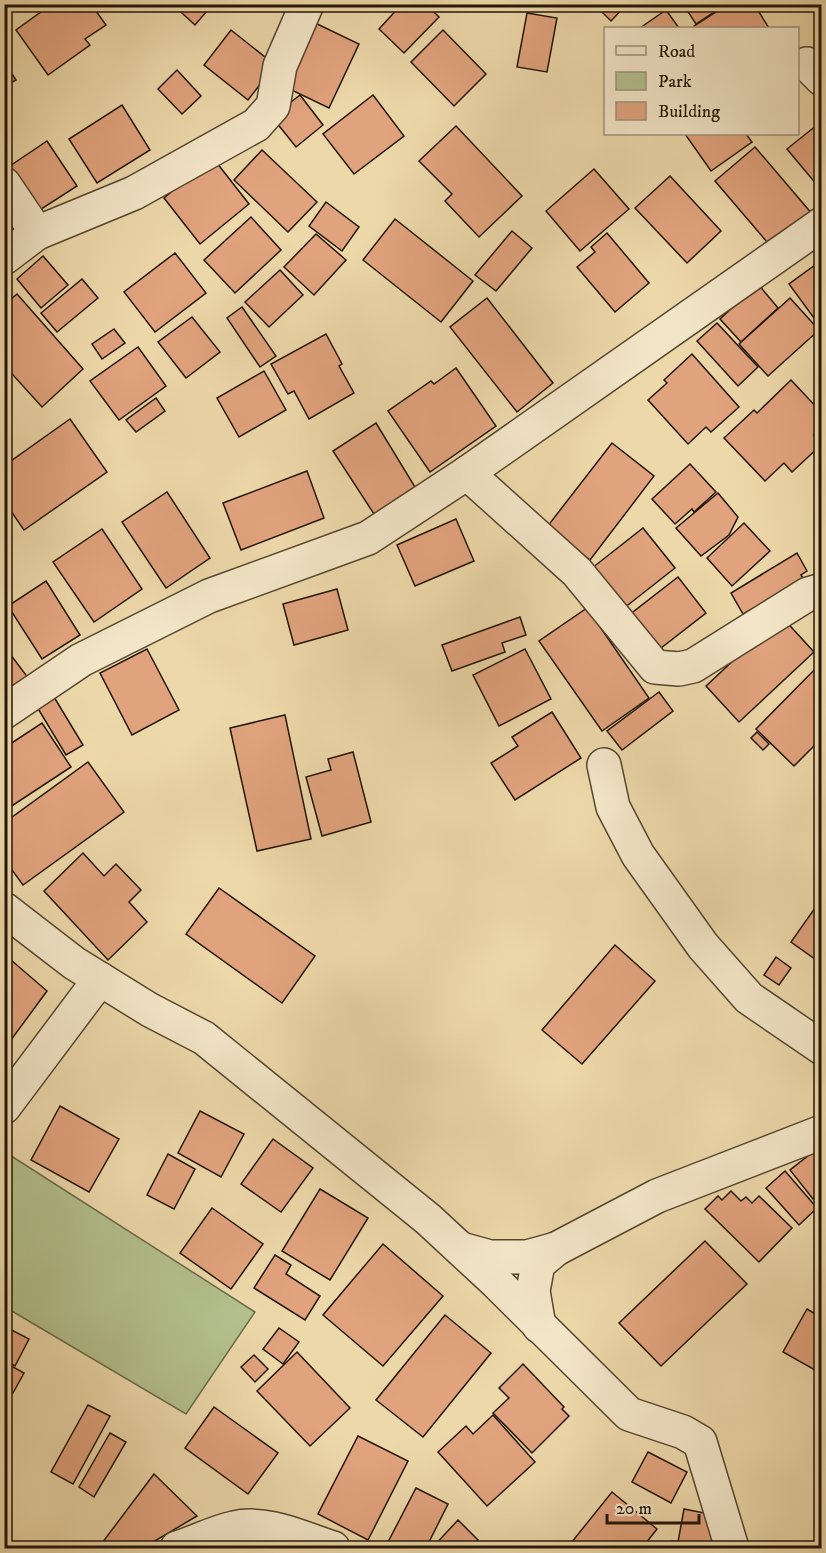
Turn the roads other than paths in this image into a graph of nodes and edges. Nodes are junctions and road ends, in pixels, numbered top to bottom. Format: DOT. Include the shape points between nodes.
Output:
graph roads {
  1 [pos="307,4"];
  2 [pos="4,184"];
  3 [pos="822,224"];
  4 [pos="37,233"];
  5 [pos="4,258"];
  6 [pos="467,473"];
  7 [pos="822,590"];
  8 [pos="4,712"];
  9 [pos="604,765"];
  10 [pos="4,909"];
  11 [pos="100,979"];
  12 [pos="822,1048"];
  13 [pos="4,1107"];
  14 [pos="822,1132"];
  15 [pos="461,1249"];
  16 [pos="556,1249"];
  17 [pos="539,1326"];
  18 [pos="177,1548"];
  19 [pos="333,1548"];
  20 [pos="732,1548"];
  1 -- 4 [label="street" via="280,66 273,106 256,125 134,193"];
  2 -- 4 [label="street"];
  3 -- 6 [label="street"];
  4 -- 5 [label="street"];
  6 -- 7 [label="street" via="577,572 655,667 693,666 808,594"];
  6 -- 8 [label="street" via="368,538 209,596 81,660"];
  9 -- 12 [label="street" via="613,807 638,855 703,946 749,998"];
  10 -- 11 [label="street"];
  11 -- 13 [label="street"];
  11 -- 15 [label="street" via="204,1038"];
  14 -- 16 [label="street" via="657,1196"];
  15 -- 16 [label="street" via="490,1257 518,1257"];
  15 -- 17 [label="street"];
  16 -- 17 [label="street" via="538,1264 533,1291"];
  17 -- 20 [label="street" via="629,1414 683,1432 700,1442"];
  18 -- 19 [label="street" via="248,1526"];
}
